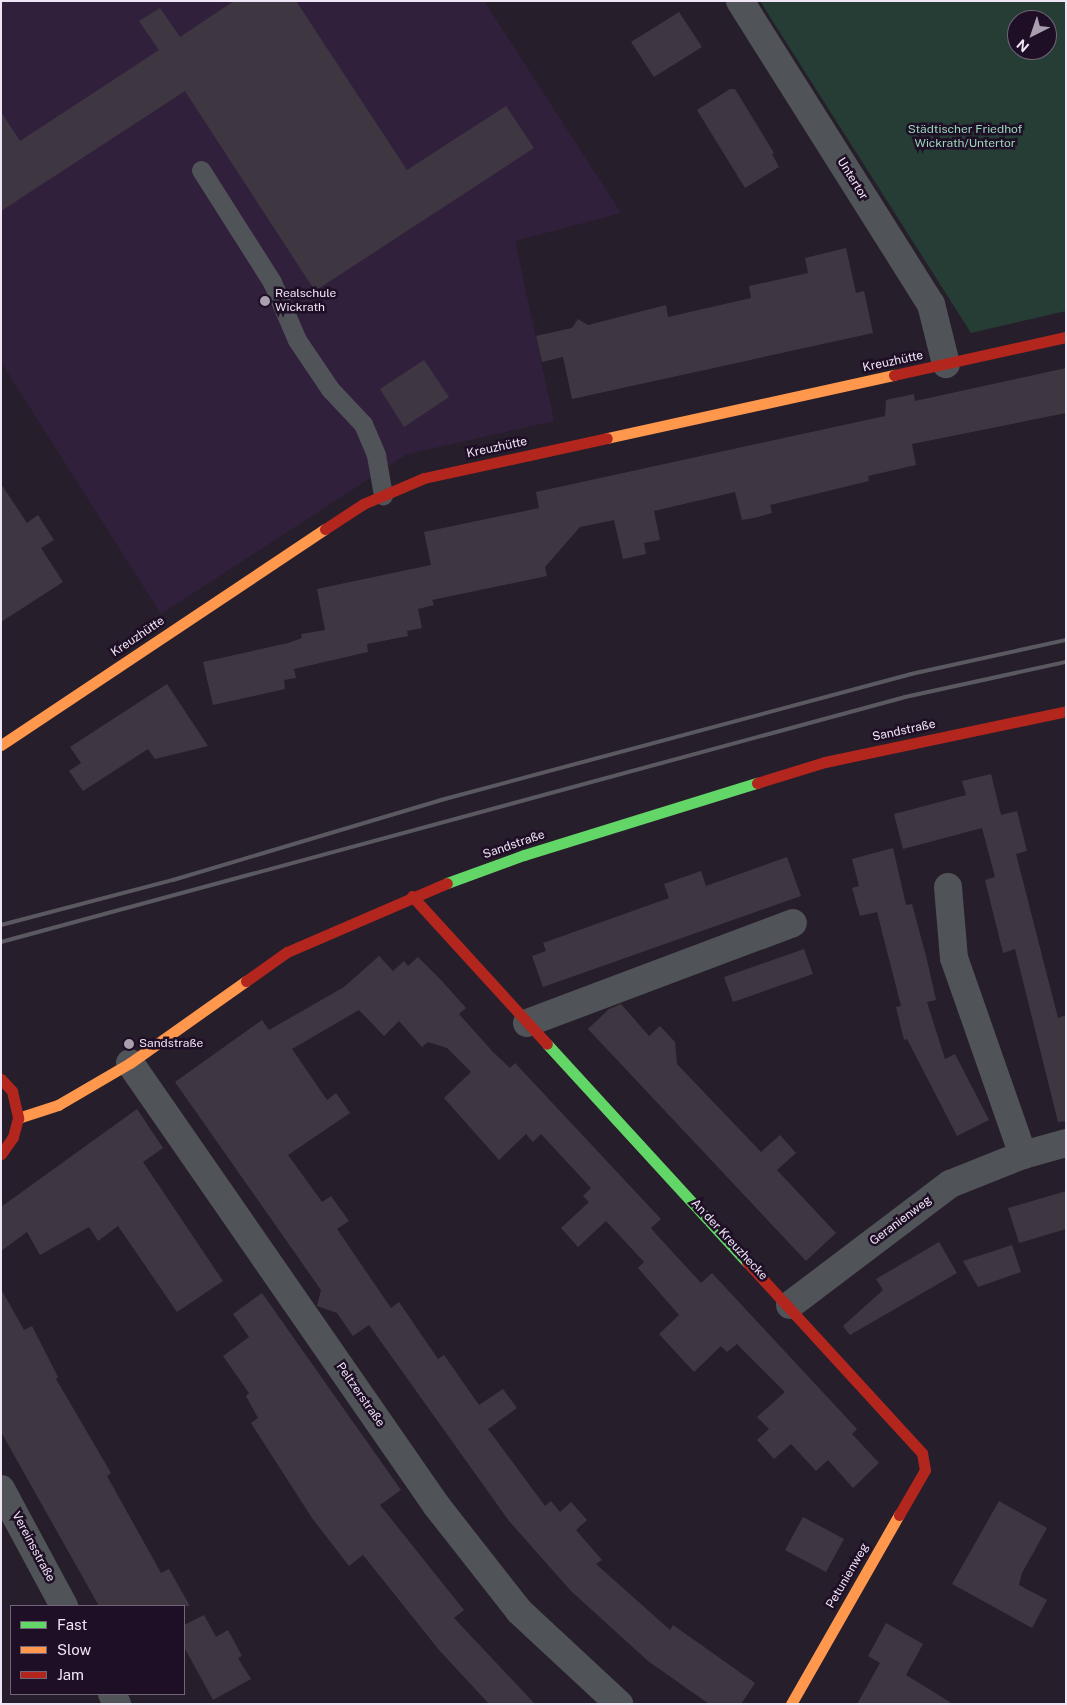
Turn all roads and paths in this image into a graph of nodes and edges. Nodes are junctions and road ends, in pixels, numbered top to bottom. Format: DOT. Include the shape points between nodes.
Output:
graph roads {
  1 [pos="740,1"];
  2 [pos="201,170"];
  3 [pos="1066,337"];
  4 [pos="946,364"];
  5 [pos="383,495"];
  6 [pos="1066,711"];
  7 [pos="1,745"];
  8 [pos="948,887"];
  9 [pos="412,896"];
  10 [pos="793,923"];
  11 [pos="527,1023"];
  12 [pos="130,1063"];
  13 [pos="1,1079"];
  14 [pos="18,1118"];
  15 [pos="1066,1143"];
  16 [pos="1,1154"];
  17 [pos="1023,1155"];
  18 [pos="790,1305"];
  19 [pos="926,1461"];
  20 [pos="1,1489"];
  21 [pos="63,1605"];
  22 [pos="619,1704"];
  23 [pos="791,1704"];
  1 -- 4 [label="street, Untertor" via="931,304"];
  2 -- 5 [label="lane" via="272,282 297,340 330,389 363,424 376,455"];
  3 -- 4 [label="street, Kreuzhütte"];
  4 -- 5 [label="street, Kreuzhütte" via="424,478"];
  5 -- 7 [label="street, Kreuzhütte" via="355,510"];
  6 -- 9 [label="street, Sandstraße" via="824,762 524,855"];
  8 -- 17 [label="street" via="954,958"];
  9 -- 11 [label="street, An der Kreuzhecke"];
  9 -- 12 [label="street, Sandstraße" via="287,952"];
  10 -- 11 [label="street"];
  11 -- 18 [label="street, An der Kreuzhecke"];
  12 -- 14 [label="street, Sandstraße" via="58,1105"];
  12 -- 22 [label="street, Peltzerstraße" via="436,1505 519,1611"];
  13 -- 14 [label="street" via="12,1090"];
  14 -- 16 [label="street" via="14,1137"];
  15 -- 17 [label="street, Geranienweg"];
  17 -- 18 [label="street, Geranienweg" via="950,1184"];
  18 -- 19 [label="street, An der Kreuzhecke"];
  19 -- 23 [label="street, Petunienweg" via="924,1470"];
  20 -- 21 [label="street, Vereinsstraße"];
}
